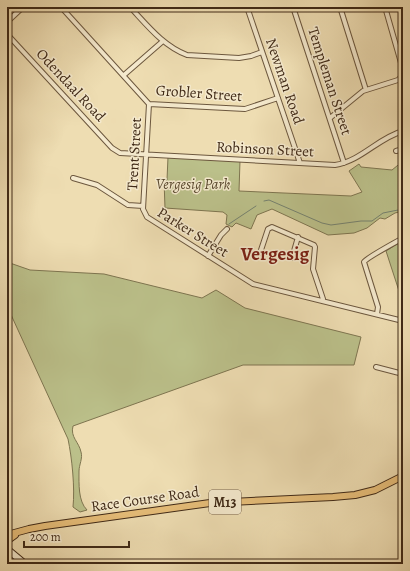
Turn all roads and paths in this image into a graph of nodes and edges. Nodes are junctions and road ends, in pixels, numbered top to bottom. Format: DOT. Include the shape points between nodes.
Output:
graph roads {
  1 [pos="23,7"];
  2 [pos="61,7"];
  3 [pos="130,7"];
  4 [pos="247,7"];
  5 [pos="293,7"];
  6 [pos="340,7"];
  7 [pos="385,7"];
  8 [pos="7,22"];
  9 [pos="7,34"];
  10 [pos="163,41"];
  11 [pos="262,52"];
  12 [pos="403,70"];
  13 [pos="124,76"];
  14 [pos="403,76"];
  15 [pos="366,90"];
  16 [pos="278,98"];
  17 [pos="149,104"];
  18 [pos="330,118"];
  19 [pos="402,131"];
  20 [pos="403,136"];
  21 [pos="403,149"];
  22 [pos="396,151"];
  23 [pos="117,152"];
  24 [pos="146,154"];
  25 [pos="300,163"];
  26 [pos="344,163"];
  27 [pos="73,178"];
  28 [pos="143,206"];
  29 [pos="227,229"];
  30 [pos="298,237"];
  31 [pos="403,238"];
  32 [pos="260,253"];
  33 [pos="208,256"];
  34 [pos="292,258"];
  35 [pos="322,301"];
  36 [pos="377,314"];
  37 [pos="403,321"];
  38 [pos="376,367"];
  39 [pos="403,374"];
  40 [pos="403,476"];
  41 [pos="24,530"];
  42 [pos="7,535"];
  43 [pos="8,550"];
  44 [pos="25,564"];
  1 -- 8 [label="street"];
  2 -- 13 [label="street, Grobler Street"];
  3 -- 10 [label="street"];
  4 -- 11 [label="street, Newman Road"];
  5 -- 18 [label="street, Templeman Street"];
  6 -- 15 [label="street"];
  7 -- 12 [label="street"];
  9 -- 23 [label="street, Odendaal Road"];
  10 -- 11 [label="street" via="179,52 191,56 239,58"];
  10 -- 13 [label="street"];
  11 -- 16 [label="street, Newman Road"];
  13 -- 17 [label="street, Grobler Street"];
  14 -- 15 [label="street"];
  15 -- 18 [label="street"];
  16 -- 17 [label="street, Grobler Street" via="244,109"];
  16 -- 25 [label="street, Newman Road"];
  17 -- 24 [label="street, Trent Street"];
  18 -- 26 [label="street, Templeman Street"];
  19 -- 20 [label="street"];
  19 -- 26 [label="street, Robinson Street" via="389,135"];
  21 -- 22 [label="street"];
  23 -- 24 [label="street, Robinson Street"];
  24 -- 25 [label="street, Robinson Street"];
  24 -- 28 [label="street, Trent Street"];
  25 -- 26 [label="street, Robinson Street"];
  27 -- 28 [label="street, Parker Street" via="97,185 128,205"];
  28 -- 33 [label="street, Parker Street" via="147,217"];
  29 -- 33 [label="street"];
  30 -- 32 [label="street" via="270,227"];
  30 -- 34 [label="street"];
  30 -- 35 [label="street" via="315,246 314,267"];
  31 -- 36 [label="street" via="365,260 364,265 378,307"];
  33 -- 35 [label="street, Parker Street" via="253,284"];
  35 -- 36 [label="street, Parker Street"];
  36 -- 37 [label="street, Parker Street"];
  38 -- 39 [label="street"];
  40 -- 41 [label="main road, Race Course Road / M13" via="375,490 355,495 210,503"];
  41 -- 42 [label="main road, Race Course Road / M13"];
  41 -- 43 [label="main road" via="9,539"];
  43 -- 44 [label="main road"];
}
